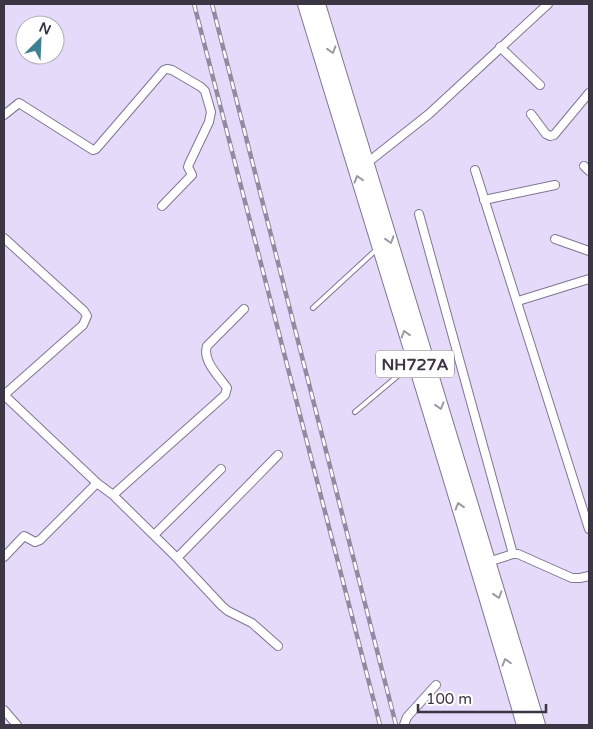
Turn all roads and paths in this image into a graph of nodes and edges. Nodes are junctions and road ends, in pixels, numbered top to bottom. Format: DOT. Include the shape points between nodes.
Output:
graph roads {
  1 [pos="305,4"];
  2 [pos="318,4"];
  3 [pos="548,4"];
  4 [pos="500,47"];
  5 [pos="540,84"];
  6 [pos="589,93"];
  7 [pos="531,114"];
  8 [pos="4,115"];
  9 [pos="367,164"];
  10 [pos="475,170"];
  11 [pos="555,185"];
  12 [pos="484,200"];
  13 [pos="162,206"];
  14 [pos="419,214"];
  15 [pos="4,238"];
  16 [pos="555,239"];
  17 [pos="379,248"];
  18 [pos="589,251"];
  19 [pos="589,279"];
  20 [pos="518,301"];
  21 [pos="313,308"];
  22 [pos="244,309"];
  23 [pos="414,362"];
  24 [pos="4,395"];
  25 [pos="356,412"];
  26 [pos="278,455"];
  27 [pos="221,469"];
  28 [pos="97,483"];
  29 [pos="113,495"];
  30 [pos="589,529"];
  31 [pos="154,535"];
  32 [pos="513,554"];
  33 [pos="4,557"];
  34 [pos="177,558"];
  35 [pos="488,562"];
  36 [pos="589,576"];
  37 [pos="278,646"];
  38 [pos="436,684"];
  39 [pos="4,710"];
  40 [pos="17,725"];
  41 [pos="404,725"];
  42 [pos="524,725"];
  43 [pos="538,725"];
  17 -- 1 [label="highway, NH727A, one-way"];
  2 -- 9 [label="highway, NH727A, one-way"];
  3 -- 4 [label="street"];
  4 -- 5 [label="street"];
  4 -- 9 [label="street" via="429,114"];
  6 -- 7 [label="street" via="554,135 546,134"];
  8 -- 13 [label="street" via="19,103 93,150 164,70 172,70 201,87 210,117 188,167 192,175"];
  9 -- 35 [label="highway, NH727A, one-way"];
  10 -- 12 [label="street"];
  11 -- 12 [label="street"];
  12 -- 20 [label="street"];
  14 -- 32 [label="street"];
  15 -- 24 [label="street" via="86,316 83,325"];
  16 -- 18 [label="street"];
  17 -- 21 [label="lane"];
  23 -- 17 [label="highway, NH727A, one-way"];
  19 -- 20 [label="street"];
  20 -- 30 [label="street"];
  22 -- 29 [label="street" via="207,346 205,352 227,388 225,395"];
  23 -- 25 [label="lane"];
  42 -- 23 [label="highway, NH727A, one-way"];
  24 -- 28 [label="street"];
  26 -- 34 [label="street"];
  27 -- 31 [label="street"];
  28 -- 29 [label="street"];
  28 -- 33 [label="street" via="40,540 34,542 24,536"];
  29 -- 31 [label="street"];
  31 -- 34 [label="street"];
  32 -- 35 [label="street"];
  32 -- 36 [label="street" via="572,578"];
  34 -- 37 [label="street" via="222,606 252,622"];
  35 -- 43 [label="highway, NH727A, one-way"];
  38 -- 41 [label="street" via="407,717"];
  39 -- 40 [label="street"];
}
